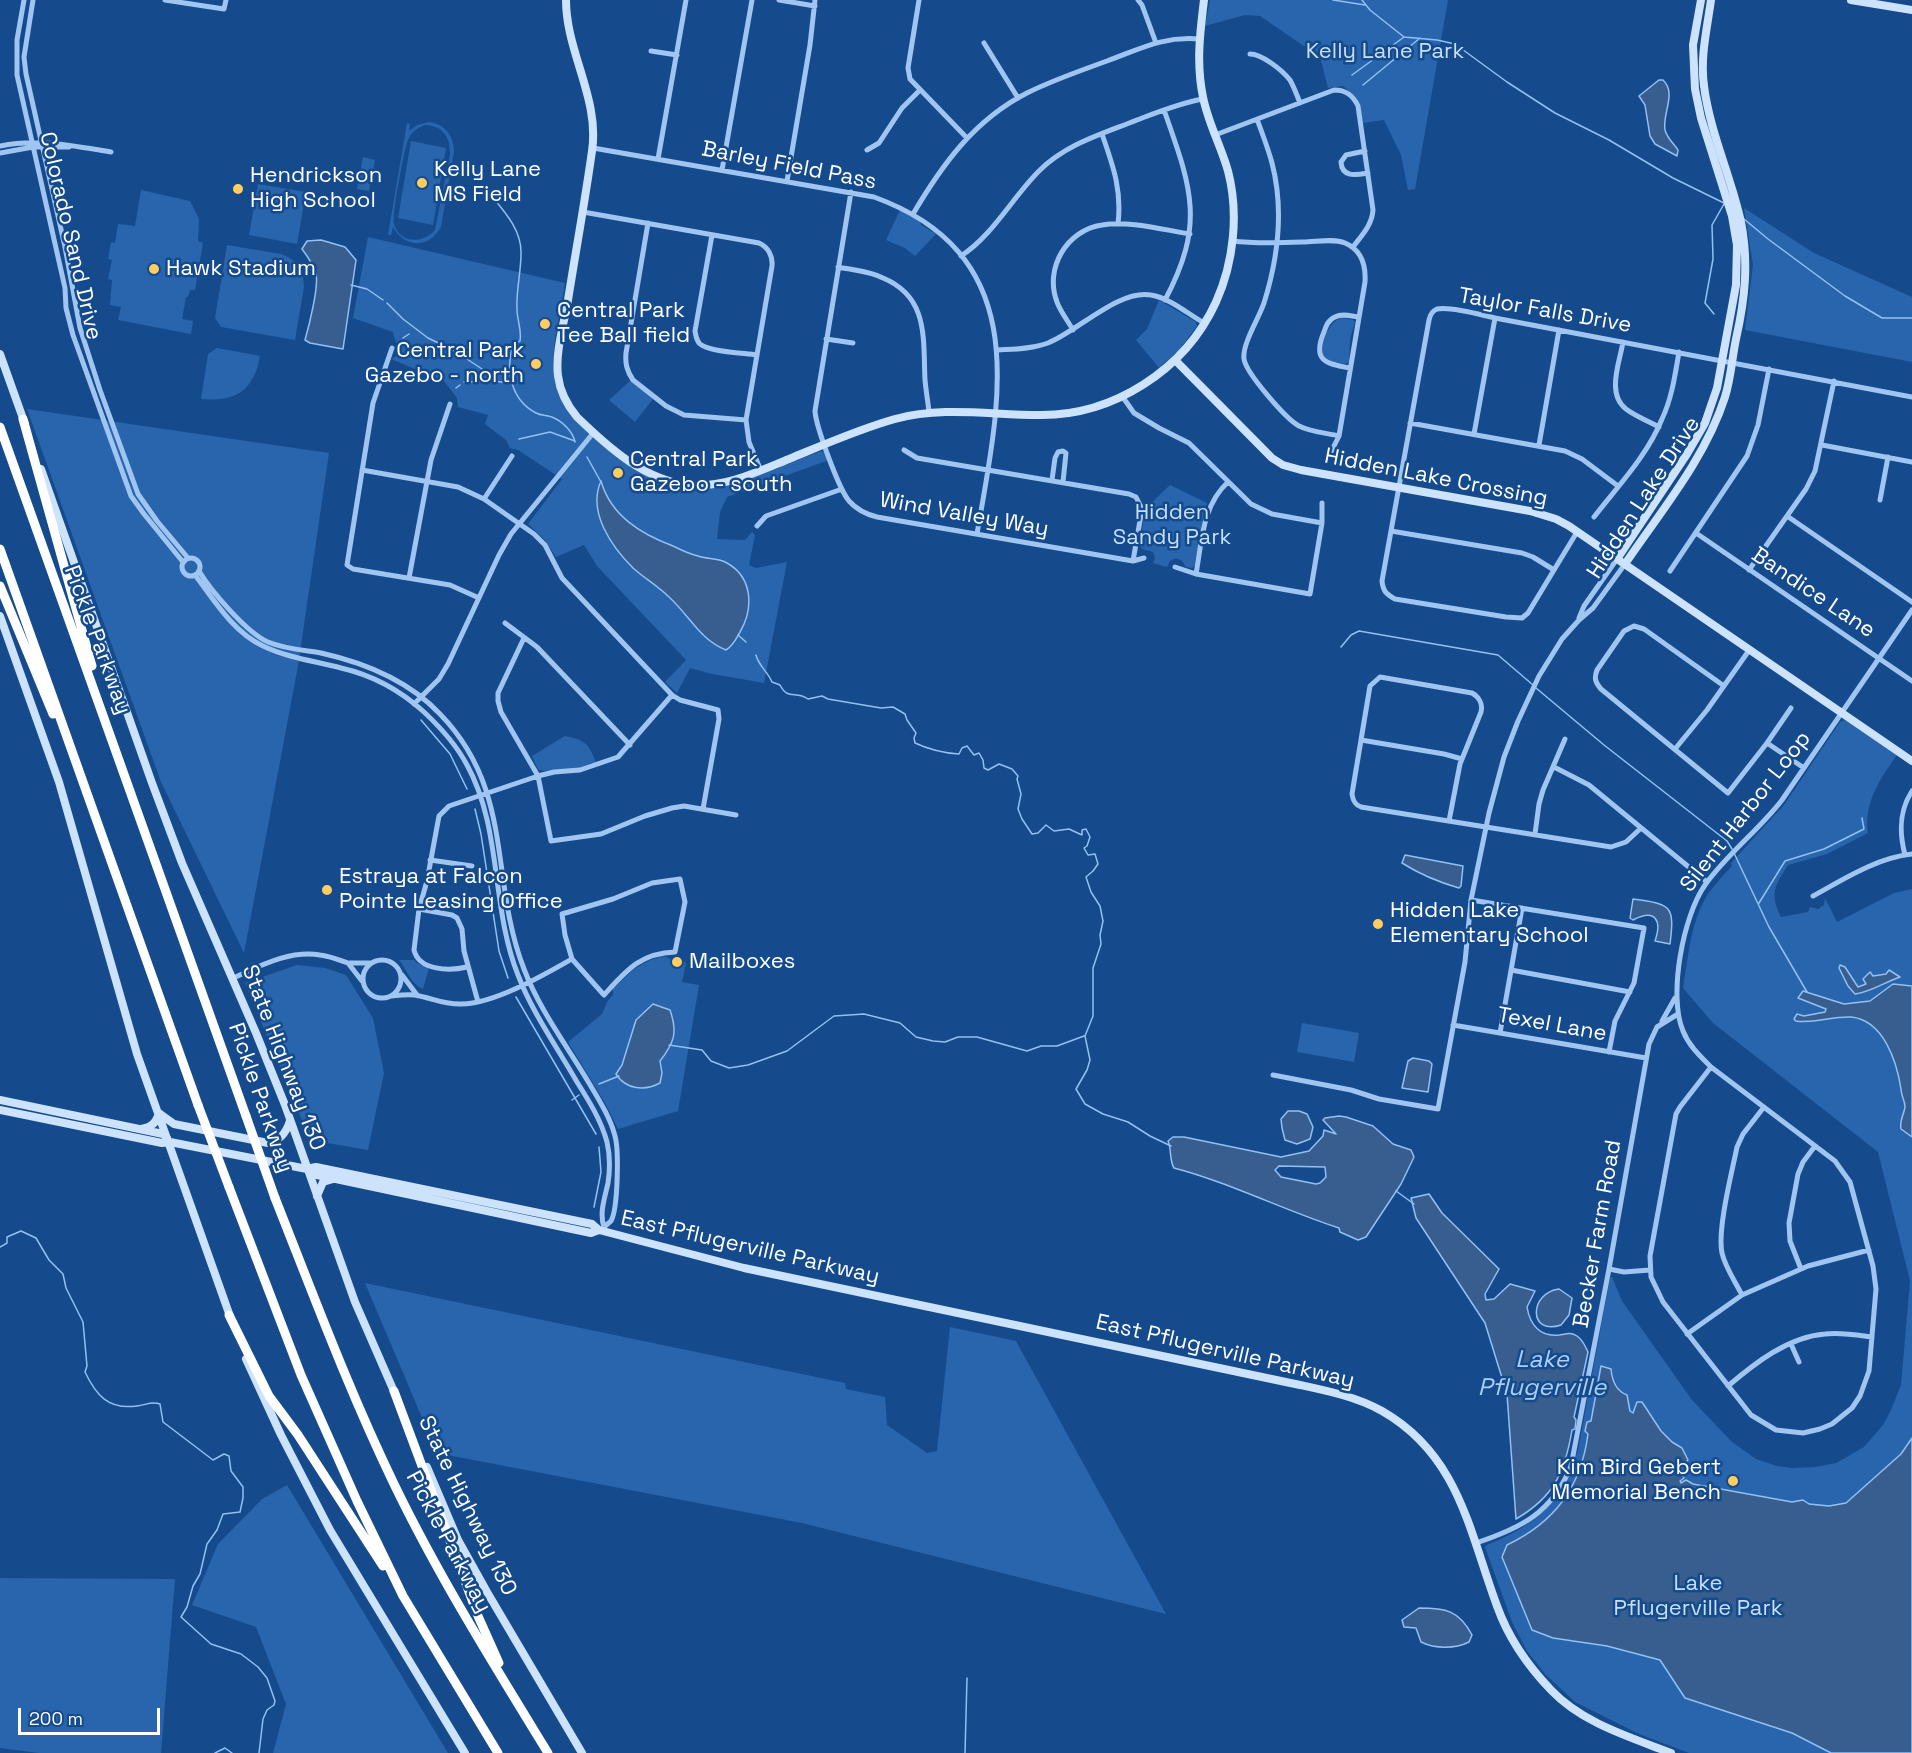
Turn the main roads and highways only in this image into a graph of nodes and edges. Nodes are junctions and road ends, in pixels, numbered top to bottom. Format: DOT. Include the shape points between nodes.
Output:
graph roads {
  1 [pos="23,419"];
  2 [pos="0,427"];
  3 [pos="0,549"];
  4 [pos="0,586"];
  5 [pos="113,744"];
  6 [pos="100,831"];
  7 [pos="230,1315"];
  8 [pos="394,1391"];
  9 [pos="402,1596"];
  10 [pos="514,1698"];
  11 [pos="498,1753"];
  12 [pos="548,1753"];
  1 -- 5 [label="highway"];
  2 -- 5 [label="highway, Pickle Parkway"];
  3 -- 6 [label="highway"];
  4 -- 6 [label="highway"];
  5 -- 10 [label="highway, Pickle Parkway, bridge" via="275,1198 341,1366 394,1484 444,1581"];
  6 -- 9 [label="highway, bridge" via="198,1105 301,1375"];
  7 -- 9 [label="highway" via="269,1396"];
  8 -- 10 [label="highway" via="478,1616"];
  9 -- 11 [label="highway"];
  10 -- 12 [label="highway, Pickle Parkway"];
}
